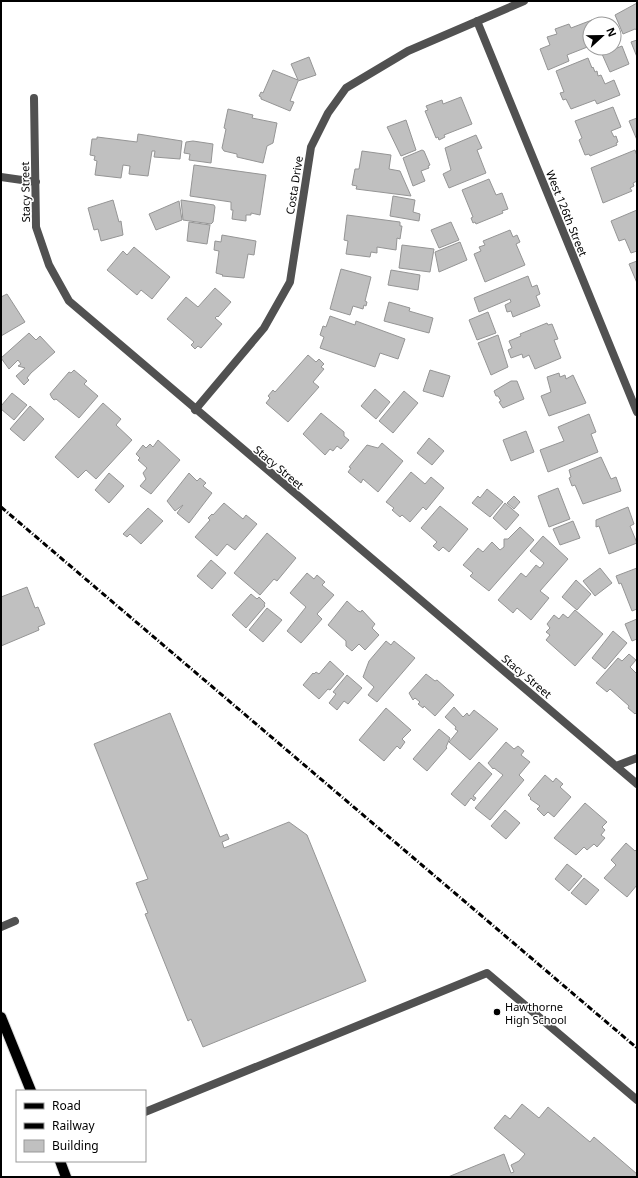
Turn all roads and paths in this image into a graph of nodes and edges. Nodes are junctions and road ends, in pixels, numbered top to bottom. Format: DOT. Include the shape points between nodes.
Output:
graph roads {
  1 [pos="524,1"];
  2 [pos="477,21"];
  3 [pos="34,98"];
  4 [pos="1,176"];
  5 [pos="36,182"];
  6 [pos="195,410"];
  7 [pos="637,412"];
  8 [pos="637,758"];
  9 [pos="616,766"];
  10 [pos="637,784"];
  11 [pos="16,921"];
  12 [pos="1,927"];
  13 [pos="1,1017"];
  14 [pos="31,1090"];
  15 [pos="637,1100"];
  16 [pos="146,1112"];
  17 [pos="60,1162"];
  18 [pos="66,1177"];
  1 -- 2 [label="street, Costa Drive"];
  2 -- 6 [label="street, Costa Drive" via="408,51 346,88 341,94 311,147 290,282 264,328"];
  2 -- 7 [label="street, West 126th Street"];
  3 -- 5 [label="street, Stacy Street"];
  4 -- 5 [label="street"];
  5 -- 6 [label="street, Stacy Street" via="36,227 49,265 69,301"];
  6 -- 9 [label="street, Stacy Street"];
  8 -- 9 [label="street"];
  9 -- 10 [label="street, Stacy Street"];
  11 -- 12 [label="street"];
  13 -- 14 [label="main road"];
  15 -- 16 [label="street" via="487,974"];
  17 -- 18 [label="main road"];
}
